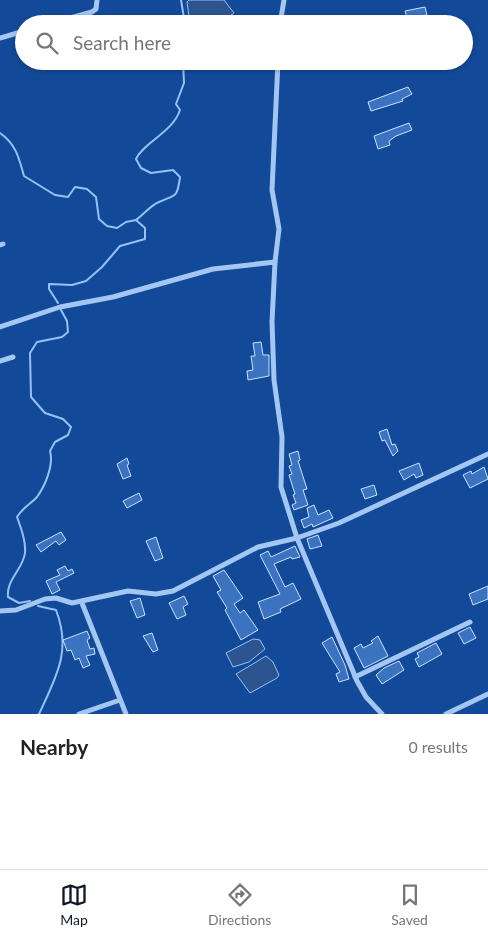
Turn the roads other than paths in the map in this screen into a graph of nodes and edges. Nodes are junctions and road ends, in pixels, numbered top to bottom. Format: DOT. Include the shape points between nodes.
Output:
graph roads {
  1 [pos="97,0"];
  2 [pos="284,0"];
  3 [pos="81,15"];
  4 [pos="282,15"];
  5 [pos="15,34"];
  6 [pos="0,38"];
  7 [pos="278,70"];
  8 [pos="274,262"];
  9 [pos="0,327"];
  10 [pos="13,357"];
  11 [pos="0,361"];
  12 [pos="488,454"];
  13 [pos="297,538"];
  14 [pos="82,602"];
  15 [pos="0,611"];
  16 [pos="470,622"];
  17 [pos="355,677"];
  18 [pos="488,694"];
  19 [pos="120,700"];
  20 [pos="88,713"];
  21 [pos="79,714"];
  22 [pos="126,714"];
  23 [pos="382,714"];
  24 [pos="446,714"];
  1 -- 3 [label="street" via="96,10"];
  2 -- 4 [label="street"];
  5 -- 6 [label="street"];
  7 -- 8 [label="street" via="272,190 279,229"];
  8 -- 9 [label="street" via="214,269 113,297 60,306"];
  8 -- 13 [label="street" via="272,322 274,380 282,437 281,487"];
  10 -- 11 [label="street"];
  12 -- 13 [label="street" via="339,524"];
  13 -- 14 [label="street" via="258,547 173,591 156,594 128,591"];
  13 -- 17 [label="street"];
  14 -- 15 [label="street" via="45,599 16,610"];
  14 -- 19 [label="street"];
  16 -- 17 [label="street"];
  17 -- 23 [label="street" via="366,697"];
  18 -- 24 [label="street"];
  19 -- 20 [label="street"];
  19 -- 22 [label="street"];
  20 -- 21 [label="street"];
}
